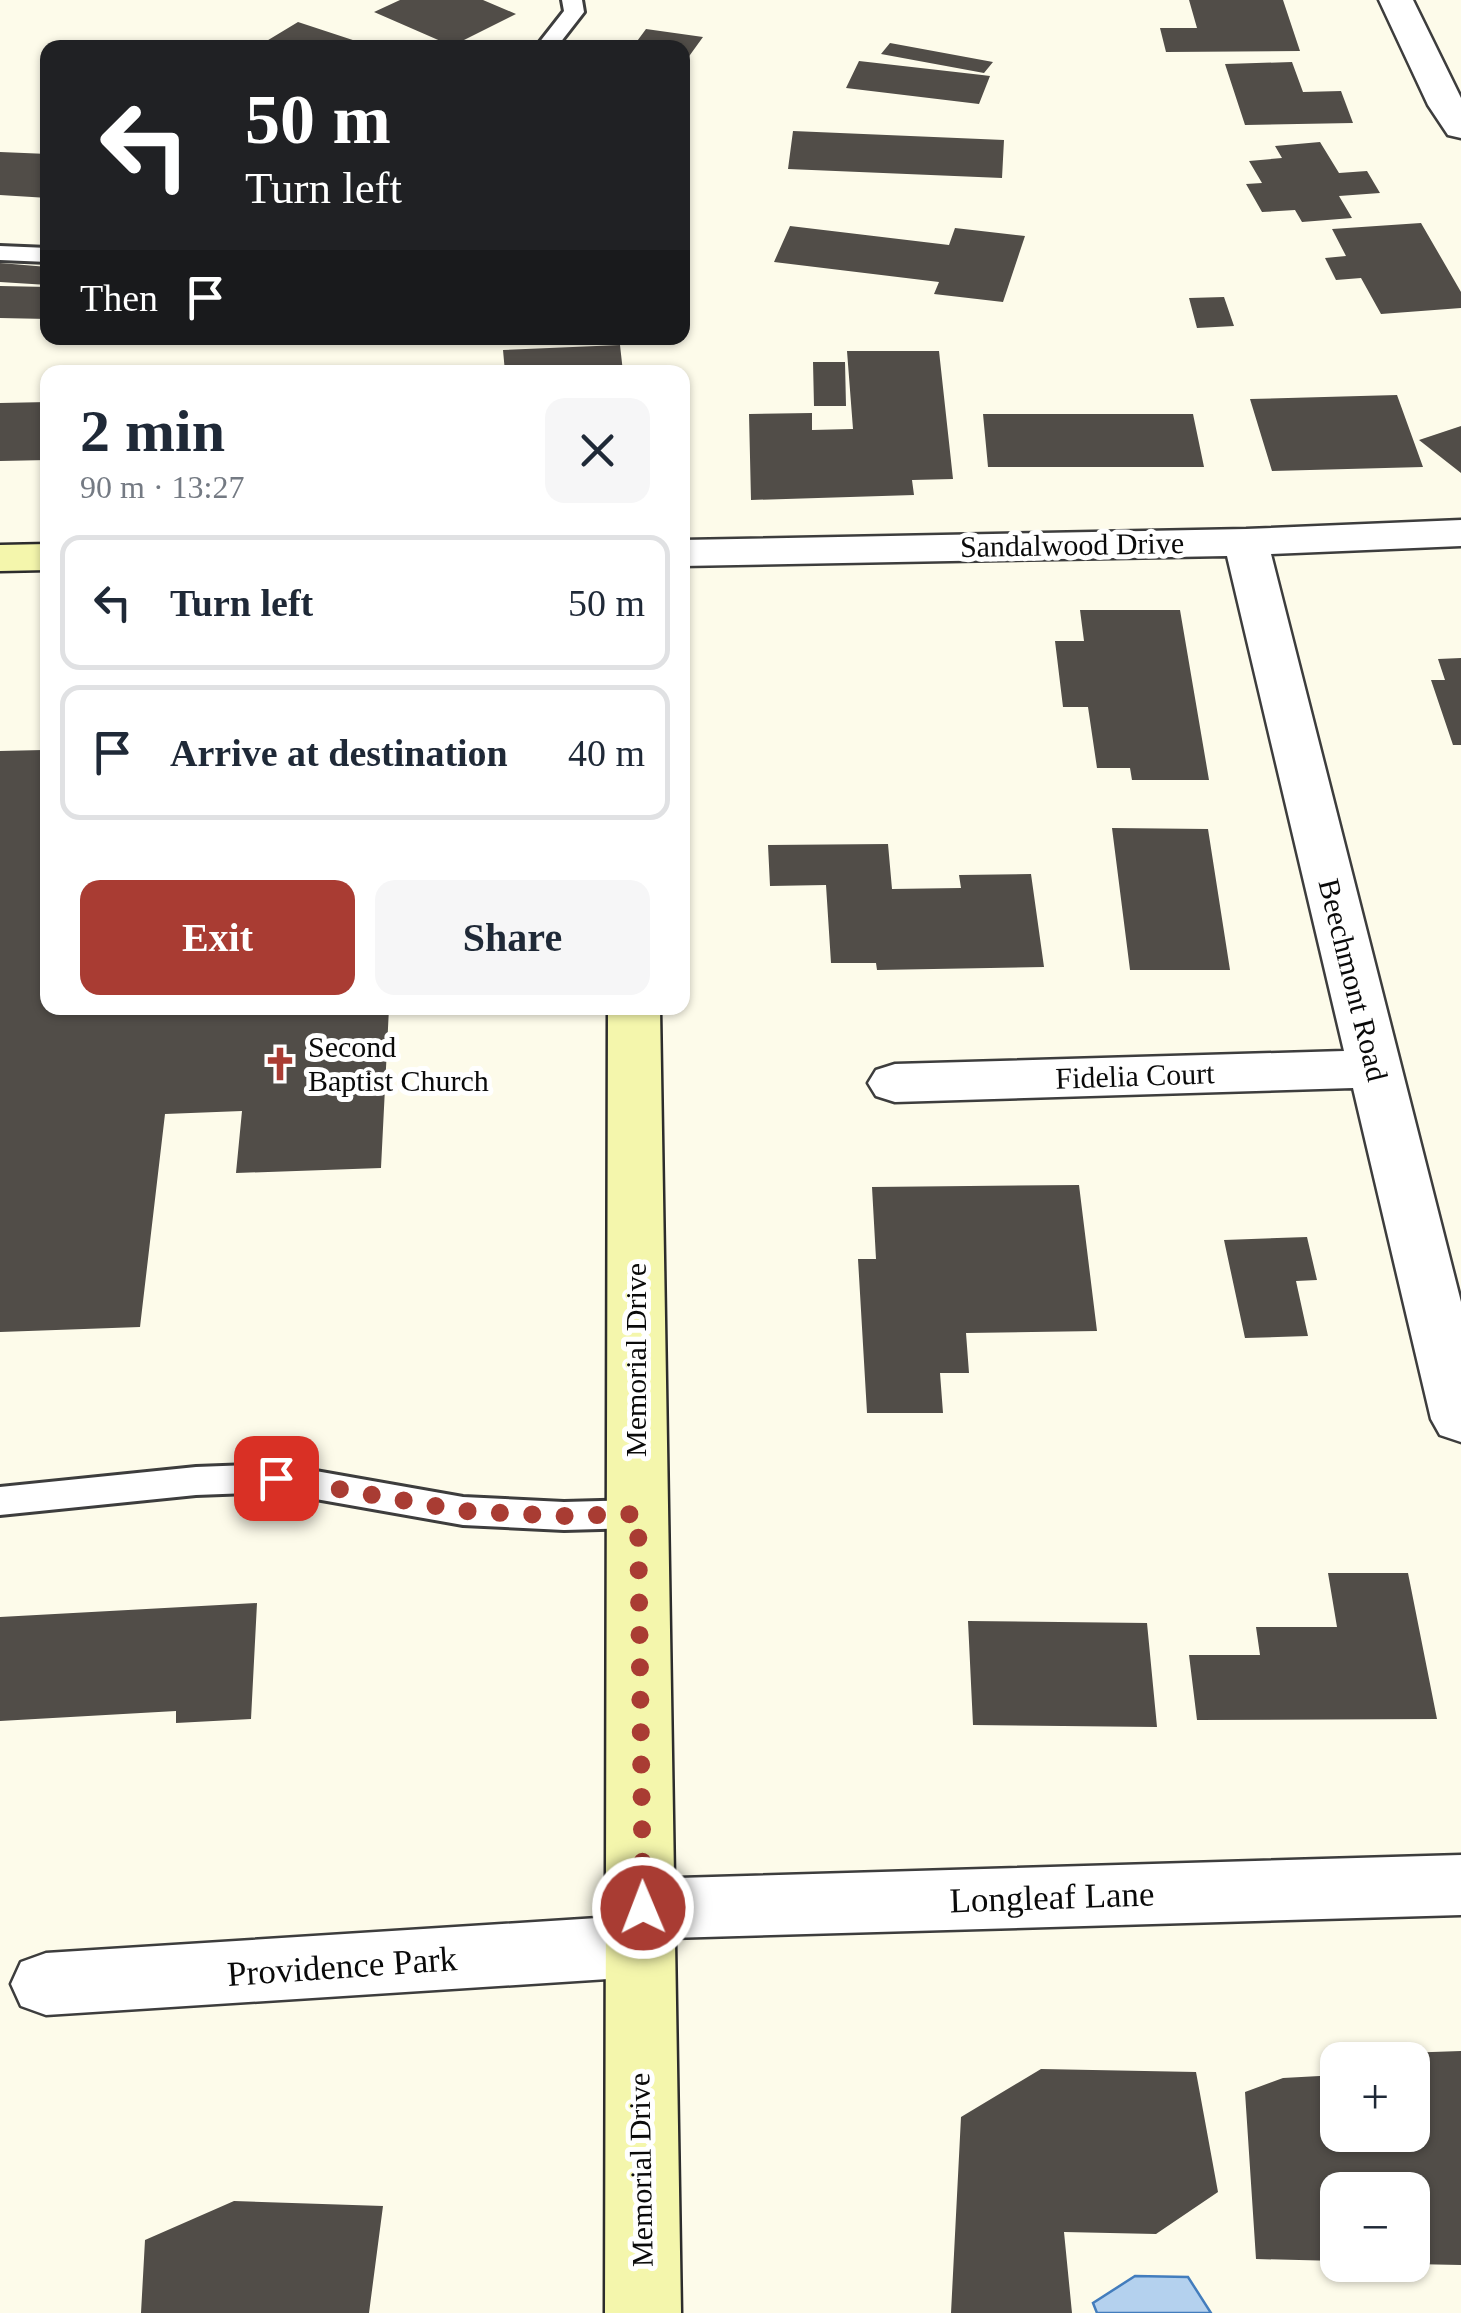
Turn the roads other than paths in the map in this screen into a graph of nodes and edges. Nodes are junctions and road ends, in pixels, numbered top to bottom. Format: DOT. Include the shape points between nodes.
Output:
graph roads {
  1 [pos="572,0"];
  2 [pos="1396,0"];
  3 [pos="551,40"];
  4 [pos="1461,127"];
  5 [pos="0,252"];
  6 [pos="40,254"];
  7 [pos="1461,532"];
  8 [pos="1246,542"];
  9 [pos="690,552"];
  10 [pos="40,557"];
  11 [pos="0,558"];
  12 [pos="634,1015"];
  13 [pos="1374,1069"];
  14 [pos="895,1082"];
  15 [pos="1461,1418"];
  16 [pos="0,1501"];
  17 [pos="638,1514"];
  18 [pos="1461,1884"];
  19 [pos="641,1928"];
  20 [pos="46,1984"];
  21 [pos="643,2313"];
  1 -- 3 [label="lane" via="574,12"];
  2 -- 4 [label="street"];
  5 -- 6 [label="lane"];
  7 -- 8 [label="street, Sandalwood Drive"];
  8 -- 9 [label="street, Sandalwood Drive"];
  8 -- 13 [label="street, Beechmont Road"];
  10 -- 11 [label="street"];
  12 -- 17 [label="street, Memorial Drive"];
  13 -- 14 [label="street, Fidelia Court"];
  13 -- 15 [label="street, Beechmont Road"];
  16 -- 17 [label="lane" via="276,1478 464,1511"];
  17 -- 19 [label="street, Memorial Drive"];
  18 -- 19 [label="street, Longleaf Lane"];
  19 -- 20 [label="street, Providence Park"];
  19 -- 21 [label="street, Memorial Drive"];
}
